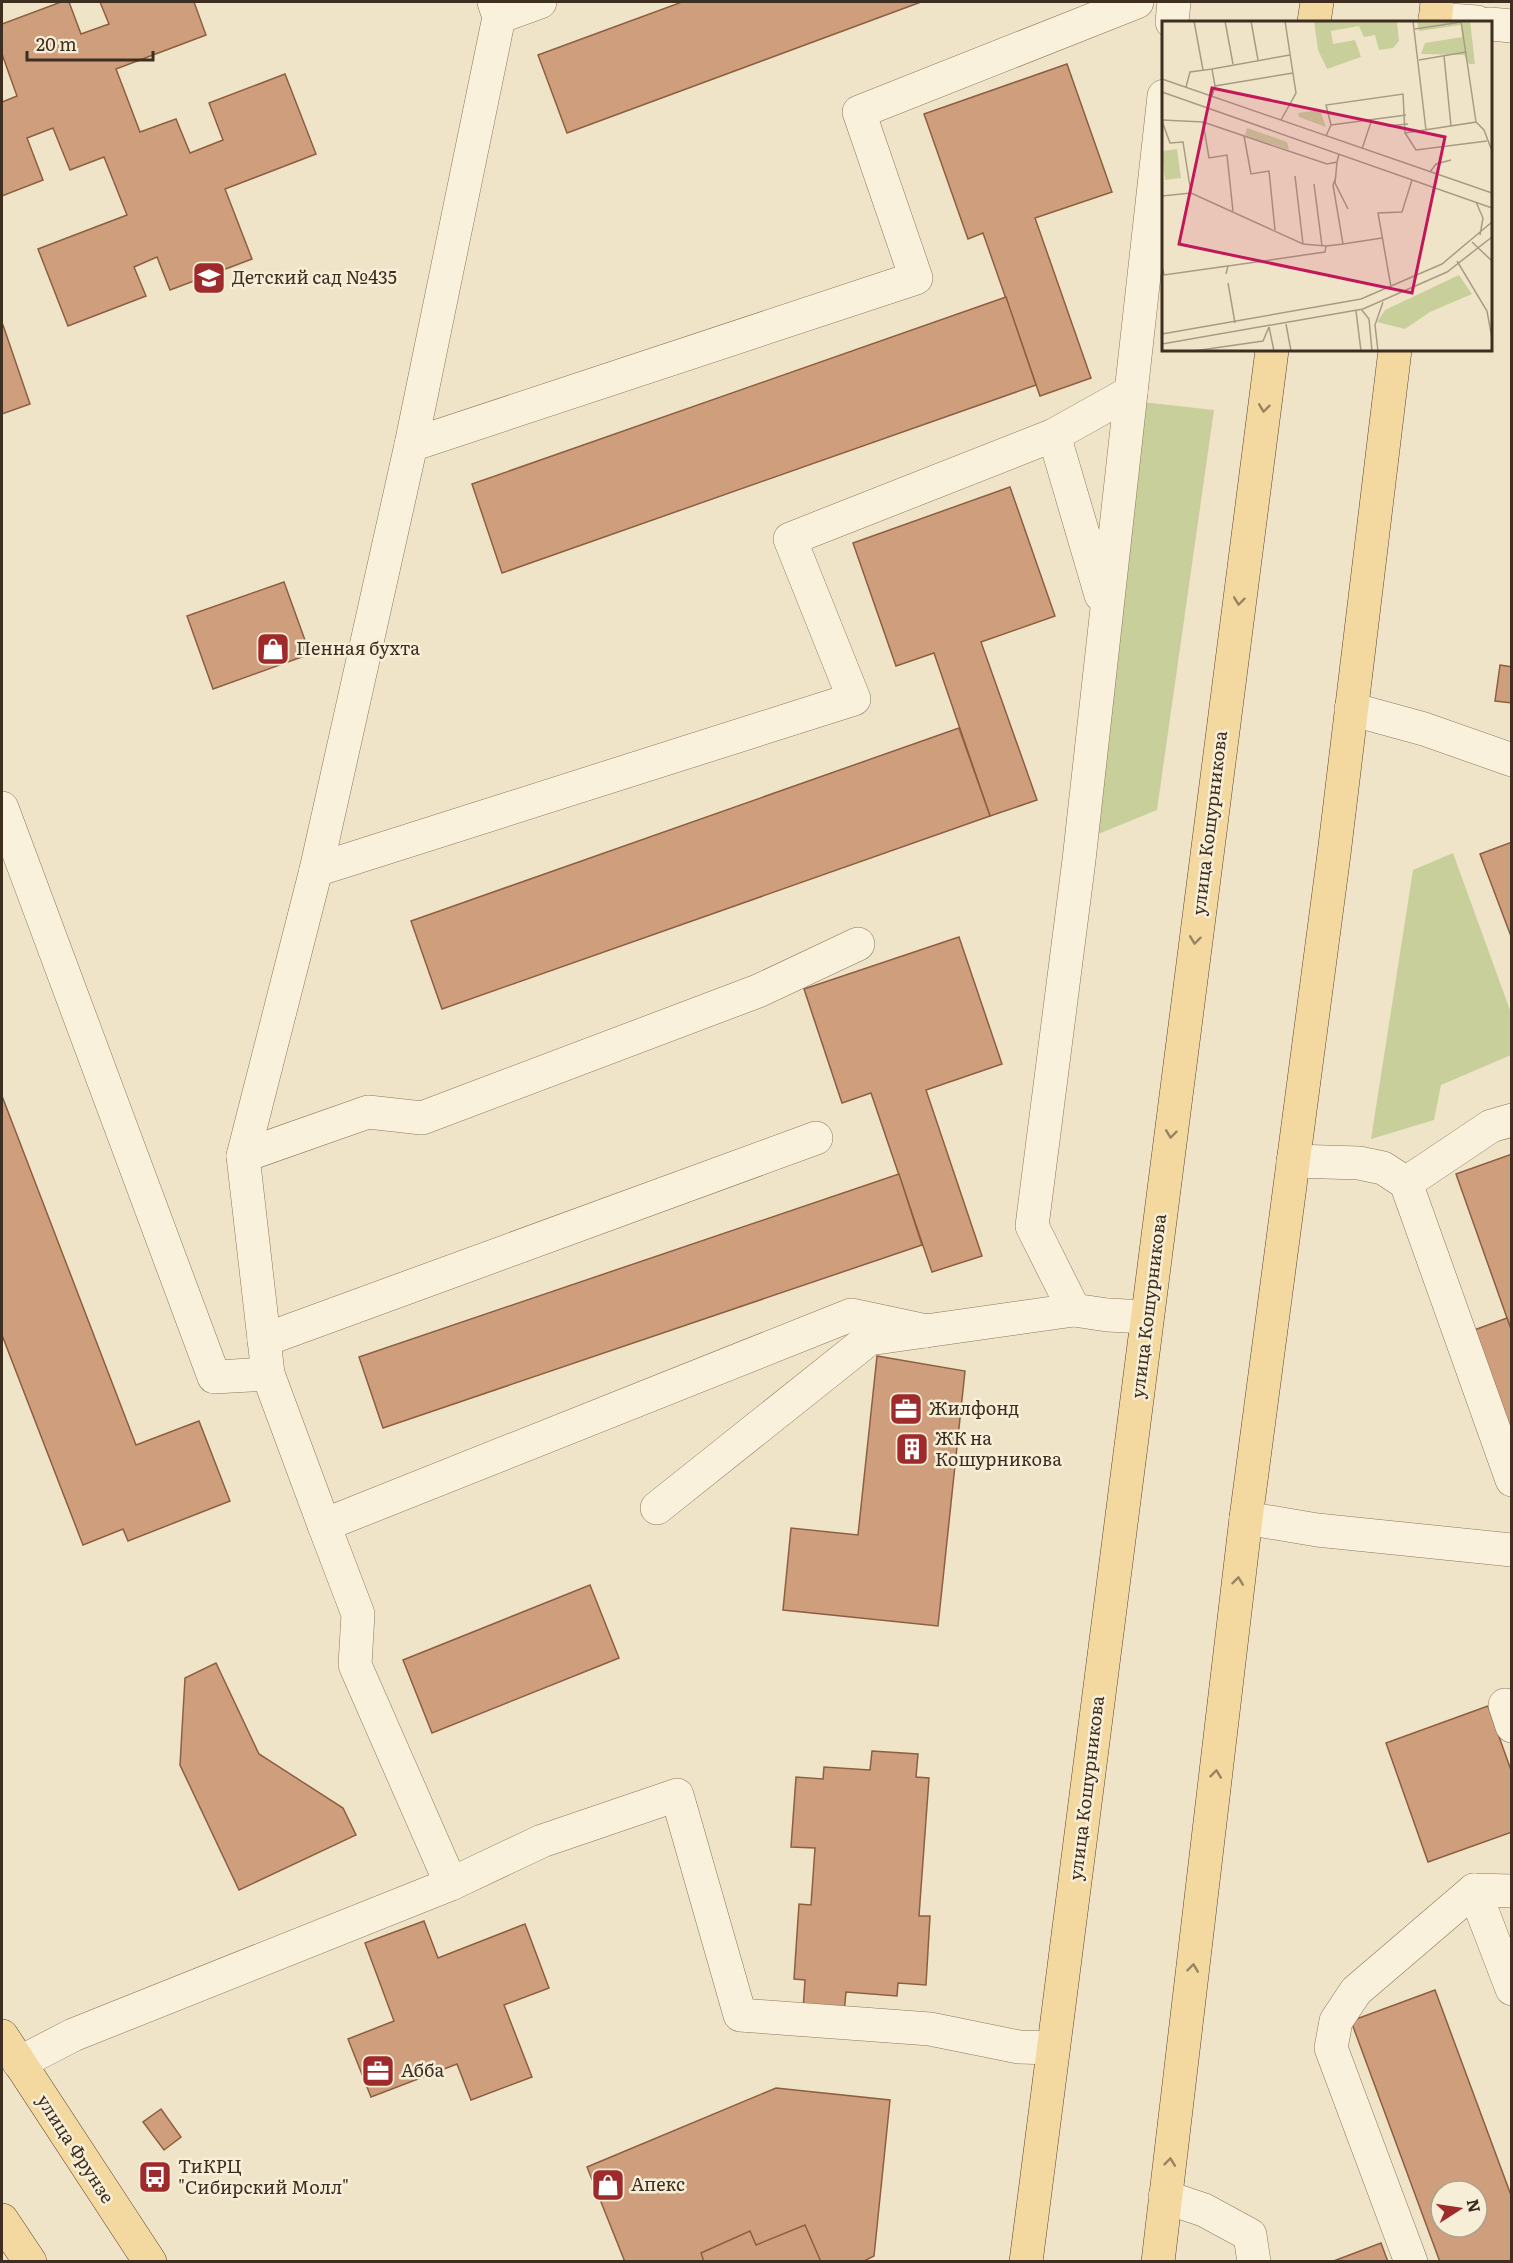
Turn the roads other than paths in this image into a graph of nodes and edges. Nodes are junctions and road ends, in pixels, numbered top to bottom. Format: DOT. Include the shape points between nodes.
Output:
graph roads {
  1 [pos="540,2"];
  2 [pos="1137,2"];
  3 [pos="1174,2"];
  4 [pos="1317,2"];
  5 [pos="497,9"];
  6 [pos="1436,14"];
  7 [pos="1172,21"];
  8 [pos="1314,21"];
  9 [pos="1472,21"];
  10 [pos="1492,24"];
  11 [pos="1512,26"];
  12 [pos="1162,114"];
  13 [pos="1272,351"];
  14 [pos="1395,351"];
  15 [pos="1131,392"];
  16 [pos="1054,435"];
  17 [pos="411,445"];
  18 [pos="1105,608"];
  19 [pos="1352,709"];
  20 [pos="1512,760"];
  21 [pos="2,808"];
  22 [pos="316,870"];
  23 [pos="858,944"];
  24 [pos="1512,1120"];
  25 [pos="816,1138"];
  26 [pos="243,1156"];
  27 [pos="1293,1161"];
  28 [pos="1406,1183"];
  29 [pos="1074,1310"];
  30 [pos="1148,1317"];
  31 [pos="926,1331"];
  32 [pos="264,1340"];
  33 [pos="268,1374"];
  34 [pos="1512,1480"];
  35 [pos="657,1508"];
  36 [pos="1246,1518"];
  37 [pos="324,1525"];
  38 [pos="1512,1550"];
  39 [pos="451,1884"];
  40 [pos="1474,1890"];
  41 [pos="1512,1891"];
  42 [pos="1512,1989"];
  43 [pos="1053,2048"];
  44 [pos="10,2050"];
  45 [pos="1165,2197"];
  46 [pos="2,2220"];
  47 [pos="30,2262"];
  48 [pos="150,2262"];
  49 [pos="1026,2262"];
  50 [pos="1158,2262"];
  51 [pos="1254,2262"];
  52 [pos="1411,2262"];
  1 -- 5 [label="lane"];
  2 -- 17 [label="lane" via="859,112 916,278"];
  3 -- 7 [label="lane"];
  4 -- 8 [label="main road"];
  5 -- 17 [label="lane"];
  6 -- 9 [label="lane"];
  10 -- 11 [label="lane"];
  12 -- 15 [label="lane"];
  13 -- 30 [label="main road, улица Кошурникова, one-way"];
  14 -- 19 [label="main road"];
  15 -- 16 [label="lane"];
  15 -- 18 [label="lane"];
  16 -- 18 [label="lane"];
  16 -- 22 [label="lane" via="790,539 854,699"];
  17 -- 22 [label="lane"];
  18 -- 29 [label="lane" via="1079,860 1032,1226"];
  19 -- 20 [label="lane"];
  19 -- 27 [label="main road"];
  21 -- 33 [label="lane" via="214,1377"];
  22 -- 26 [label="lane"];
  23 -- 26 [label="lane" via="758,992 422,1119 368,1112"];
  24 -- 28 [label="lane" via="1491,1126"];
  25 -- 32 [label="lane"];
  26 -- 32 [label="lane"];
  27 -- 28 [label="lane" via="1359,1163 1383,1168"];
  27 -- 36 [label="main road"];
  28 -- 34 [label="lane"];
  29 -- 30 [label="lane"];
  29 -- 31 [label="lane"];
  30 -- 43 [label="main road, улица Кошурникова"];
  31 -- 35 [label="lane" via="869,1340"];
  31 -- 37 [label="lane" via="851,1315"];
  32 -- 33 [label="lane"];
  33 -- 37 [label="lane"];
  36 -- 38 [label="lane" via="1317,1530"];
  45 -- 36 [label="main road, one-way"];
  37 -- 39 [label="lane" via="358,1614 355,1665"];
  39 -- 43 [label="lane" via="542,1841 677,1795 740,2015 930,2029 1019,2047"];
  39 -- 44 [label="lane" via="73,2035"];
  40 -- 41 [label="lane"];
  40 -- 42 [label="lane"];
  40 -- 52 [label="lane" via="1356,1991 1336,2021 1331,2048"];
  43 -- 49 [label="main road, улица Кошурникова"];
  44 -- 48 [label="main road, улица Фрунзе"];
  45 -- 50 [label="main road"];
  45 -- 51 [label="lane" via="1204,2210 1250,2235"];
  46 -- 47 [label="main road"];
}
